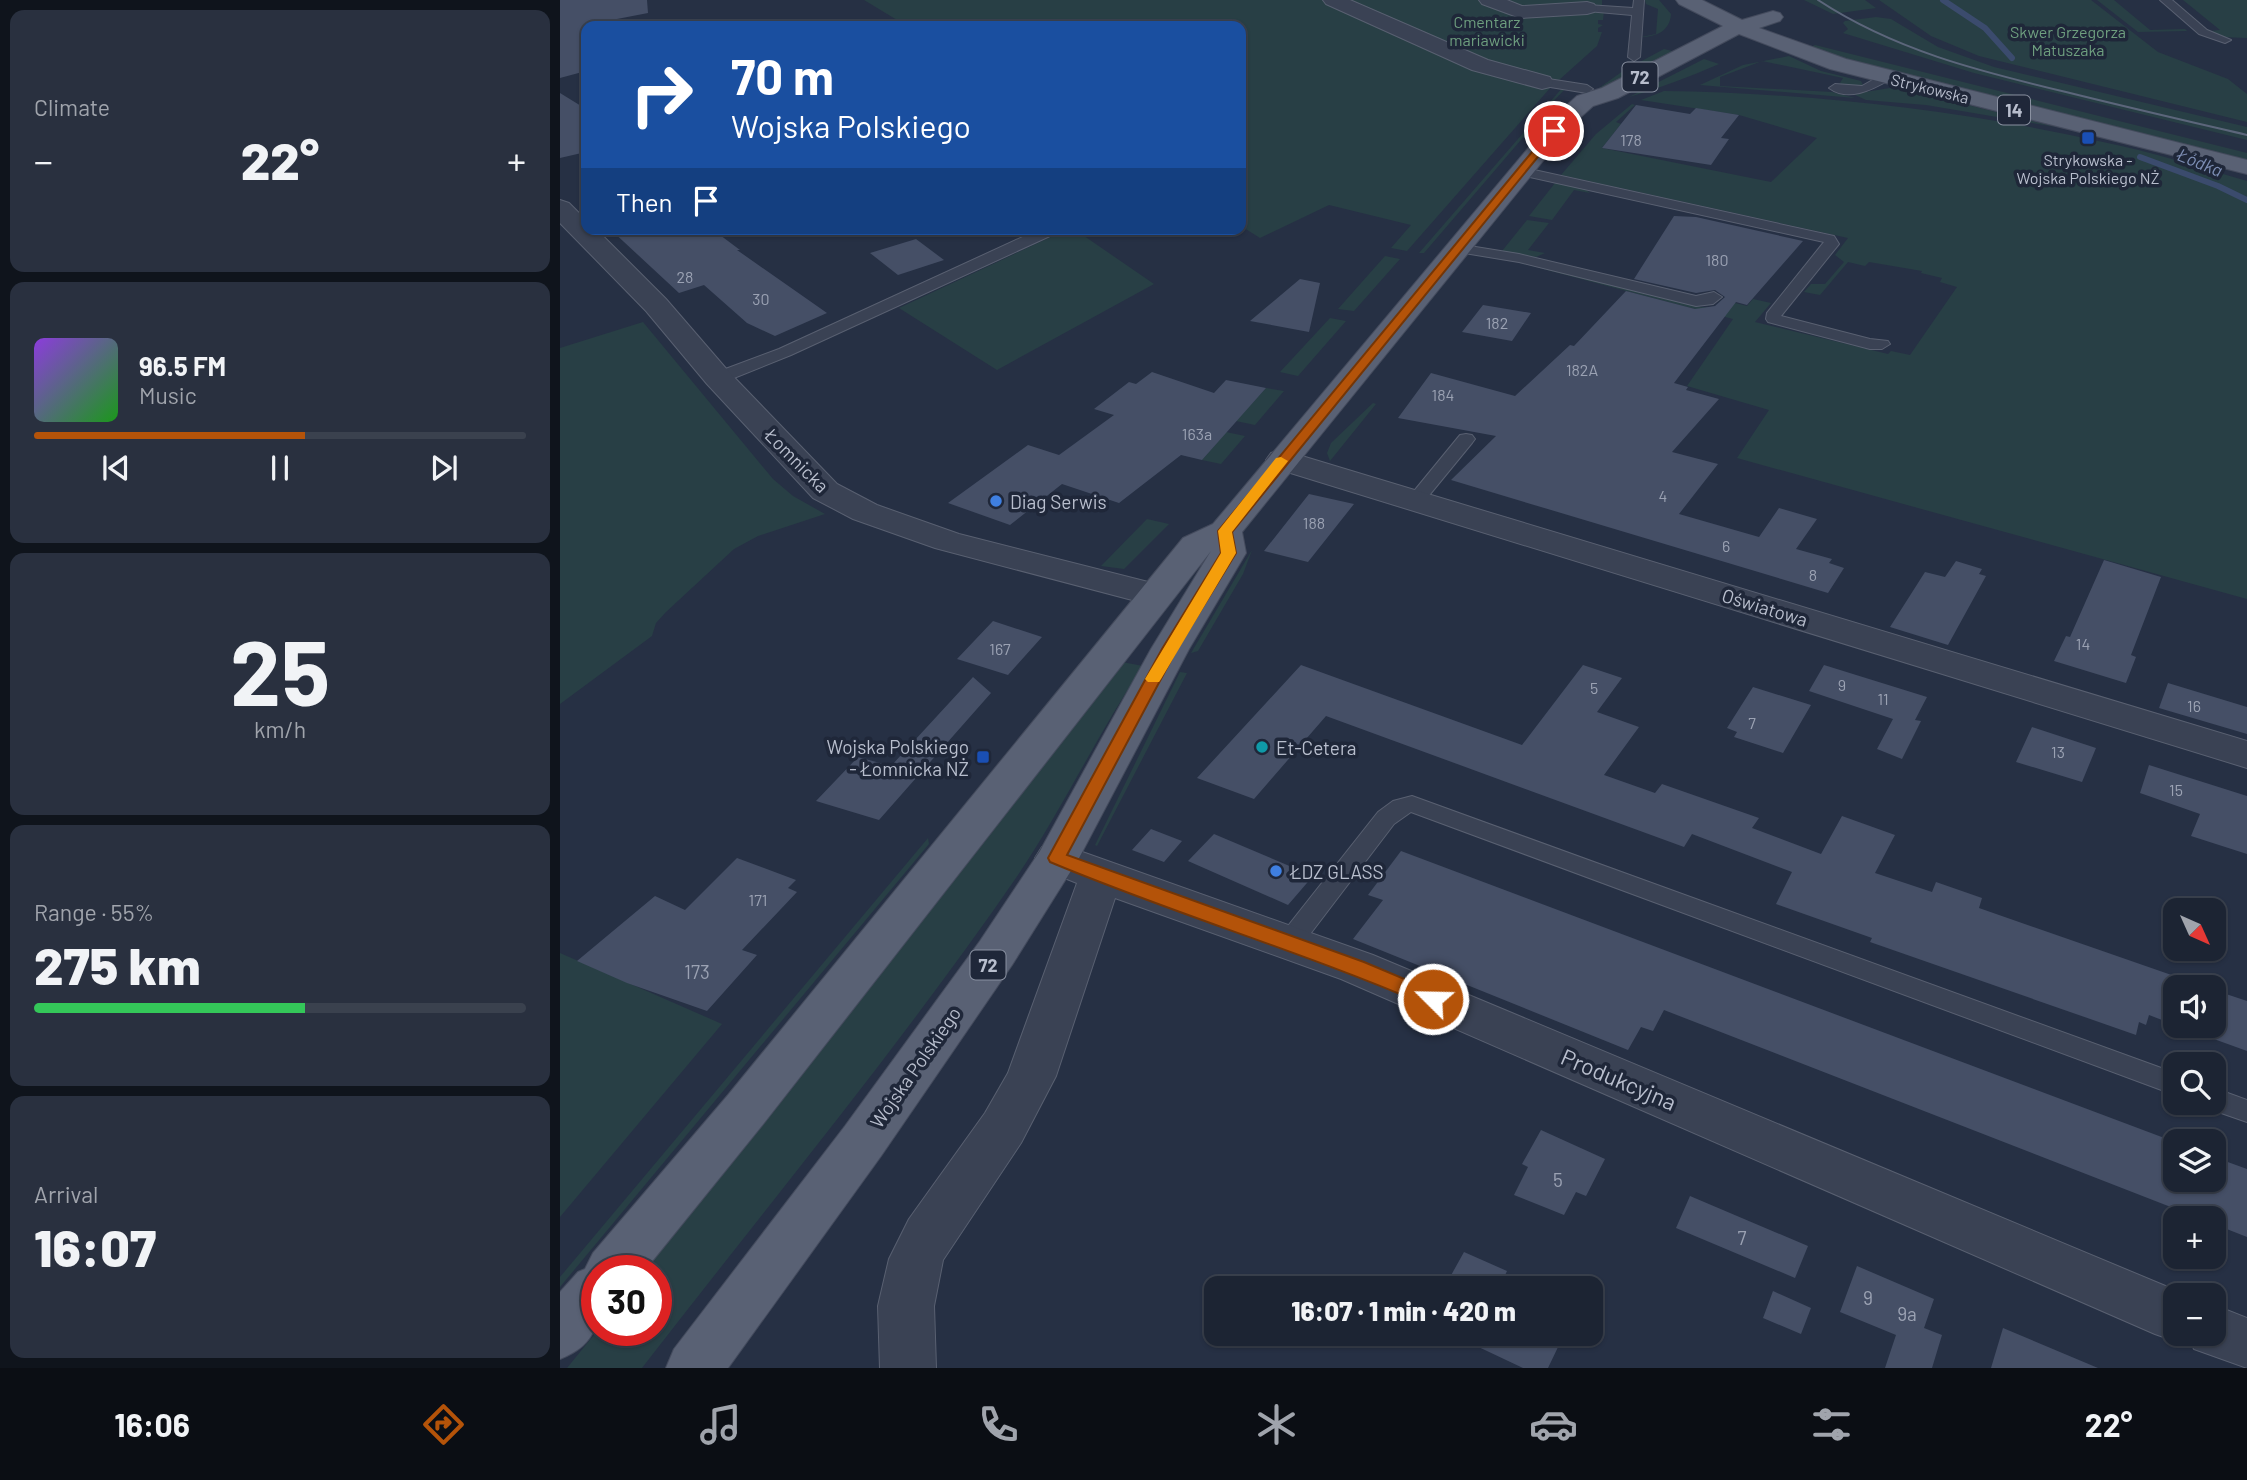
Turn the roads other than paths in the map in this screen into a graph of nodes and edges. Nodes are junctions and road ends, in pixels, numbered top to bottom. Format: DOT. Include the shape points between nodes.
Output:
graph roads {
  1 [pos="1333,0"];
  2 [pos="1489,0"];
  3 [pos="2165,0"];
  4 [pos="1689,2"];
  5 [pos="1638,6"];
  6 [pos="1749,6"];
  7 [pos="1587,8"];
  8 [pos="1681,24"];
  9 [pos="1738,27"];
  10 [pos="2225,40"];
  11 [pos="1783,46"];
  12 [pos="1694,50"];
  13 [pos="1634,57"];
  14 [pos="1883,65"];
  15 [pos="1542,82"];
  16 [pos="1835,88"];
  17 [pos="1586,95"];
  18 [pos="2247,147"];
  19 [pos="2247,167"];
  20 [pos="1521,171"];
  21 [pos="560,208"];
  22 [pos="581,229"];
  23 [pos="587,235"];
  24 [pos="1041,235"];
  25 [pos="1457,248"];
  26 [pos="1714,297"];
  27 [pos="1882,344"];
  28 [pos="718,378"];
  29 [pos="1466,439"];
  30 [pos="1282,460"];
  31 [pos="1416,500"];
  32 [pos="1225,531"];
  33 [pos="1154,595"];
  34 [pos="2247,755"];
  35 [pos="1057,858"];
  36 [pos="1101,876"];
  37 [pos="1289,943"];
  38 [pos="2163,1080"];
  39 [pos="2226,1103"];
  40 [pos="2247,1111"];
  41 [pos="624,1255"];
  42 [pos="581,1308"];
  43 [pos="2163,1311"];
  44 [pos="560,1333"];
  45 [pos="2226,1336"];
  46 [pos="2247,1345"];
  47 [pos="694,1368"];
  48 [pos="908,1368"];
  1 -- 15 [label="street" via="1480,65"];
  2 -- 7 [label="street" via="1520,12"];
  3 -- 10 [label="lane" via="2203,32"];
  4 -- 8 [label="main road"];
  4 -- 9 [label="main road, 14"];
  5 -- 7 [label="lane"];
  5 -- 13 [label="lane"];
  6 -- 9 [label="main road" via="1781,20"];
  9 -- 11 [label="main road, Strykowska / 14"];
  9 -- 12 [label="main road"];
  9 -- 13 [label="main road, 72" via="1686,33"];
  11 -- 12 [label="main road, 72"];
  11 -- 14 [label="main road, Strykowska / 14"];
  12 -- 17 [label="main road, 72" via="1610,93"];
  13 -- 17 [label="main road, 72"];
  14 -- 16 [label="lane" via="1864,90"];
  14 -- 18 [label="main road, Strykowska / 14" via="1993,85"];
  14 -- 19 [label="main road, Strykowska / 14"];
  15 -- 17 [label="lane"];
  17 -- 20 [label="main road, 72"];
  20 -- 25 [label="main road, 72"];
  20 -- 27 [label="lane" via="1829,239 1832,244 1774,319"];
  21 -- 22 [label="street, Łomnicka"];
  23 -- 28 [label="street, Łomnicka" via="656,305"];
  24 -- 28 [label="lane"];
  25 -- 26 [label="lane" via="1696,300"];
  25 -- 30 [label="main road, 72"];
  28 -- 33 [label="street, Łomnicka" via="811,479 843,502 947,541"];
  29 -- 31 [label="lane"];
  30 -- 31 [label="street, Oświatowa"];
  30 -- 32 [label="main road, 72"];
  31 -- 34 [label="street, Oświatowa"];
  32 -- 33 [label="main road, 72" via="1195,545"];
  32 -- 35 [label="main road, Wojska Polskiego / 72" via="1229,553 1170,649"];
  33 -- 41 [label="main road, 72"];
  35 -- 36 [label="street, Produkcyjna"];
  35 -- 47 [label="main road, Wojska Polskiego / 72" via="863,1141"];
  36 -- 37 [label="street, Produkcyjna"];
  36 -- 48 [label="street" via="1031,1076 1003,1128 916,1259 905,1306"];
  37 -- 38 [label="lane" via="1387,817 1412,804"];
  37 -- 43 [label="street, Produkcyjna" via="1357,967"];
  39 -- 40 [label="lane"];
  42 -- 44 [label="main road"];
  45 -- 46 [label="street"];
}
